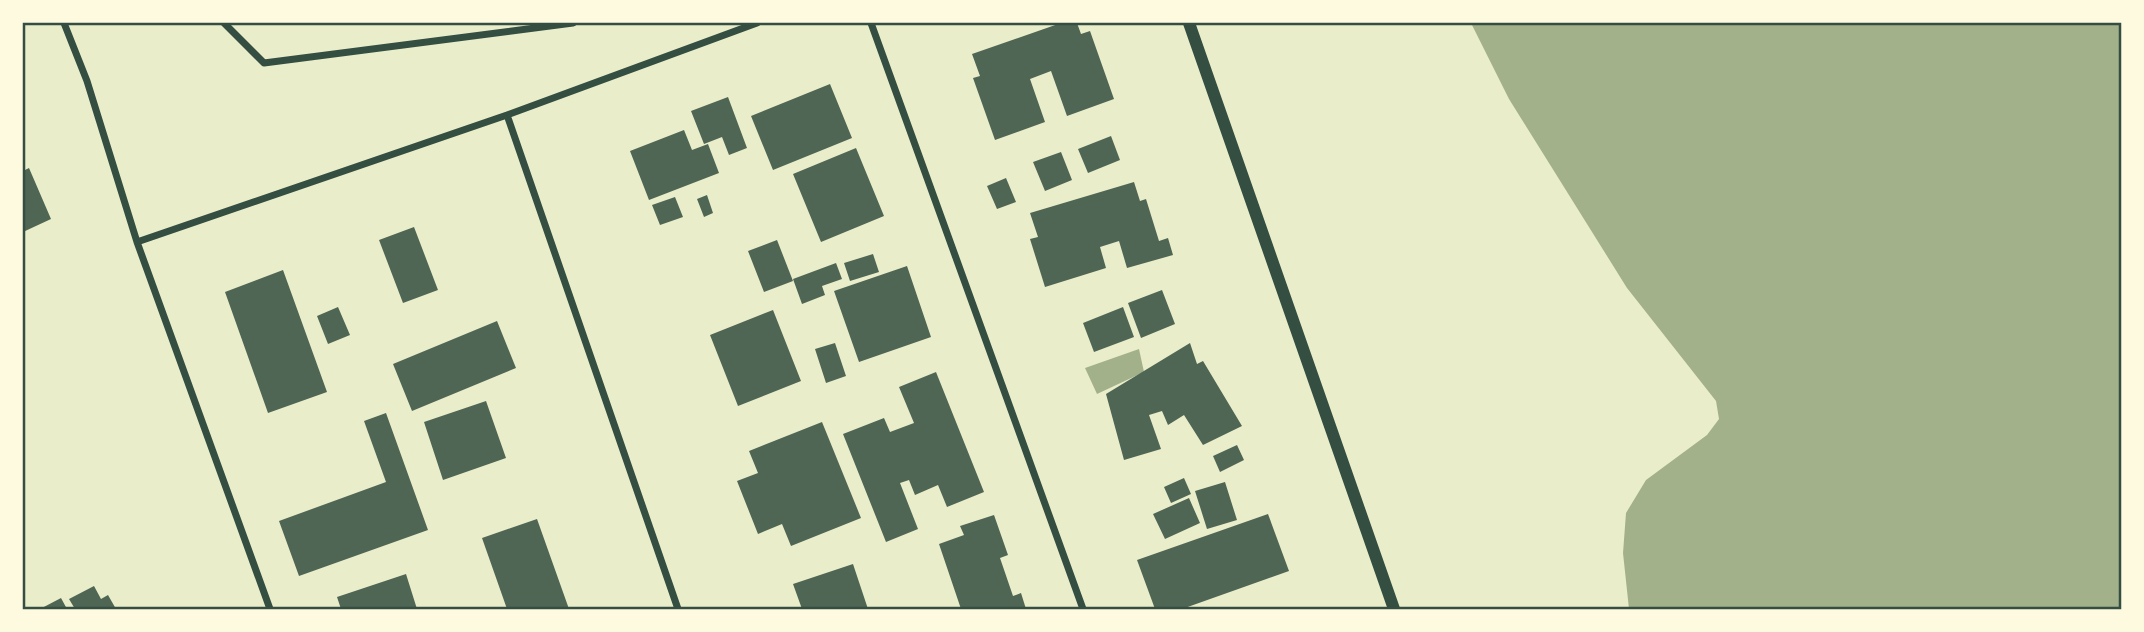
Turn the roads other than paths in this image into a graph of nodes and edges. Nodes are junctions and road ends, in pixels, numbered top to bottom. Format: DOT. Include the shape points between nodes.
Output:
graph roads {
  1 [pos="64,23"];
  2 [pos="224,23"];
  3 [pos="573,23"];
  4 [pos="757,23"];
  5 [pos="871,23"];
  6 [pos="1189,23"];
  7 [pos="507,115"];
  8 [pos="136,242"];
  9 [pos="270,609"];
  10 [pos="678,609"];
  11 [pos="1083,609"];
  12 [pos="1394,609"];
  1 -- 8 [label="street" via="87,81"];
  2 -- 3 [label="street" via="264,63"];
  4 -- 7 [label="street"];
  5 -- 11 [label="street"];
  6 -- 12 [label="street"];
  7 -- 8 [label="street"];
  7 -- 10 [label="street"];
  8 -- 9 [label="street"];
}
